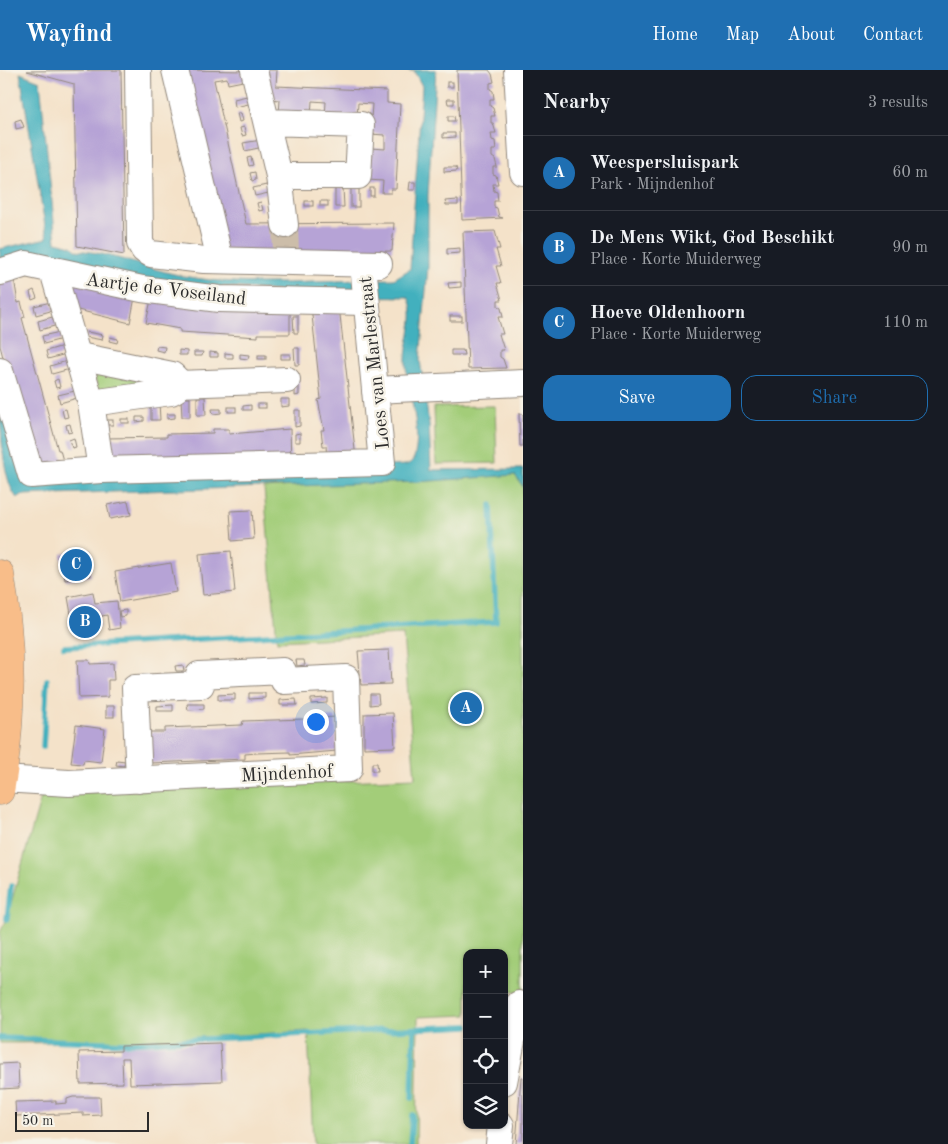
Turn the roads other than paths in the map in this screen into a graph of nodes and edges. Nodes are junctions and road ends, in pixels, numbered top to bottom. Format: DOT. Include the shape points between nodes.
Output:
graph roads {
  1 [pos="138,70"];
  2 [pos="175,70"];
  3 [pos="254,70"];
  4 [pos="517,70"];
  5 [pos="267,122"];
  6 [pos="522,138"];
  7 [pos="523,172"];
  8 [pos="279,176"];
  9 [pos="285,225"];
  10 [pos="144,255"];
  11 [pos="220,260"];
  12 [pos="0,272"];
  13 [pos="56,272"];
  14 [pos="143,286"];
  15 [pos="366,302"];
  16 [pos="79,356"];
  17 [pos="0,371"];
  18 [pos="287,380"];
  19 [pos="523,383"];
  20 [pos="178,384"];
  21 [pos="375,390"];
  22 [pos="91,403"];
  23 [pos="101,470"];
  24 [pos="0,574"];
  25 [pos="12,654"];
  26 [pos="139,780"];
  27 [pos="1,785"];
  28 [pos="523,1005"];
  29 [pos="508,1061"];
  30 [pos="501,1129"];
  31 [pos="499,1144"];
  1 -- 10 [label="street" via="140,243"];
  2 -- 11 [label="street"];
  3 -- 5 [label="street"];
  4 -- 6 [label="street"];
  5 -- 8 [label="street"];
  5 -- 8 [label="street" via="361,125 358,176"];
  6 -- 7 [label="street"];
  8 -- 9 [label="street"];
  10 -- 11 [label="street, Loes van Marlestraat"];
  10 -- 14 [label="street, Aartje de Voseiland"];
  11 -- 15 [label="street, Loes van Marlestraat" via="286,257 369,266"];
  12 -- 13 [label="street, Aartje de Voseiland" via="26,264"];
  13 -- 15 [label="street, Aartje de Voseiland" via="142,289 219,298"];
  13 -- 16 [label="street, Aartje de Voseiland" via="55,278"];
  15 -- 21 [label="street, Loes van Marlestraat"];
  16 -- 20 [label="street" via="172,375"];
  16 -- 22 [label="street, Aartje de Voseiland"];
  17 -- 23 [label="street" via="31,475"];
  18 -- 20 [label="street"];
  19 -- 21 [label="street"];
  20 -- 22 [label="street" via="171,392"];
  21 -- 23 [label="street, Loes van Marlestraat" via="382,463"];
  22 -- 23 [label="street, Aartje de Voseiland"];
  24 -- 25 [label="main road"];
  25 -- 27 [label="main road" via="8,736"];
  26 -- 26 [label="street, Mijndenhof" via="349,769 346,678 284,681 283,671 199,675 201,685 135,688"];
  26 -- 27 [label="street, Mijndenhof"];
  28 -- 29 [label="street" via="519,1004"];
  30 -- 31 [label="street"];
}
